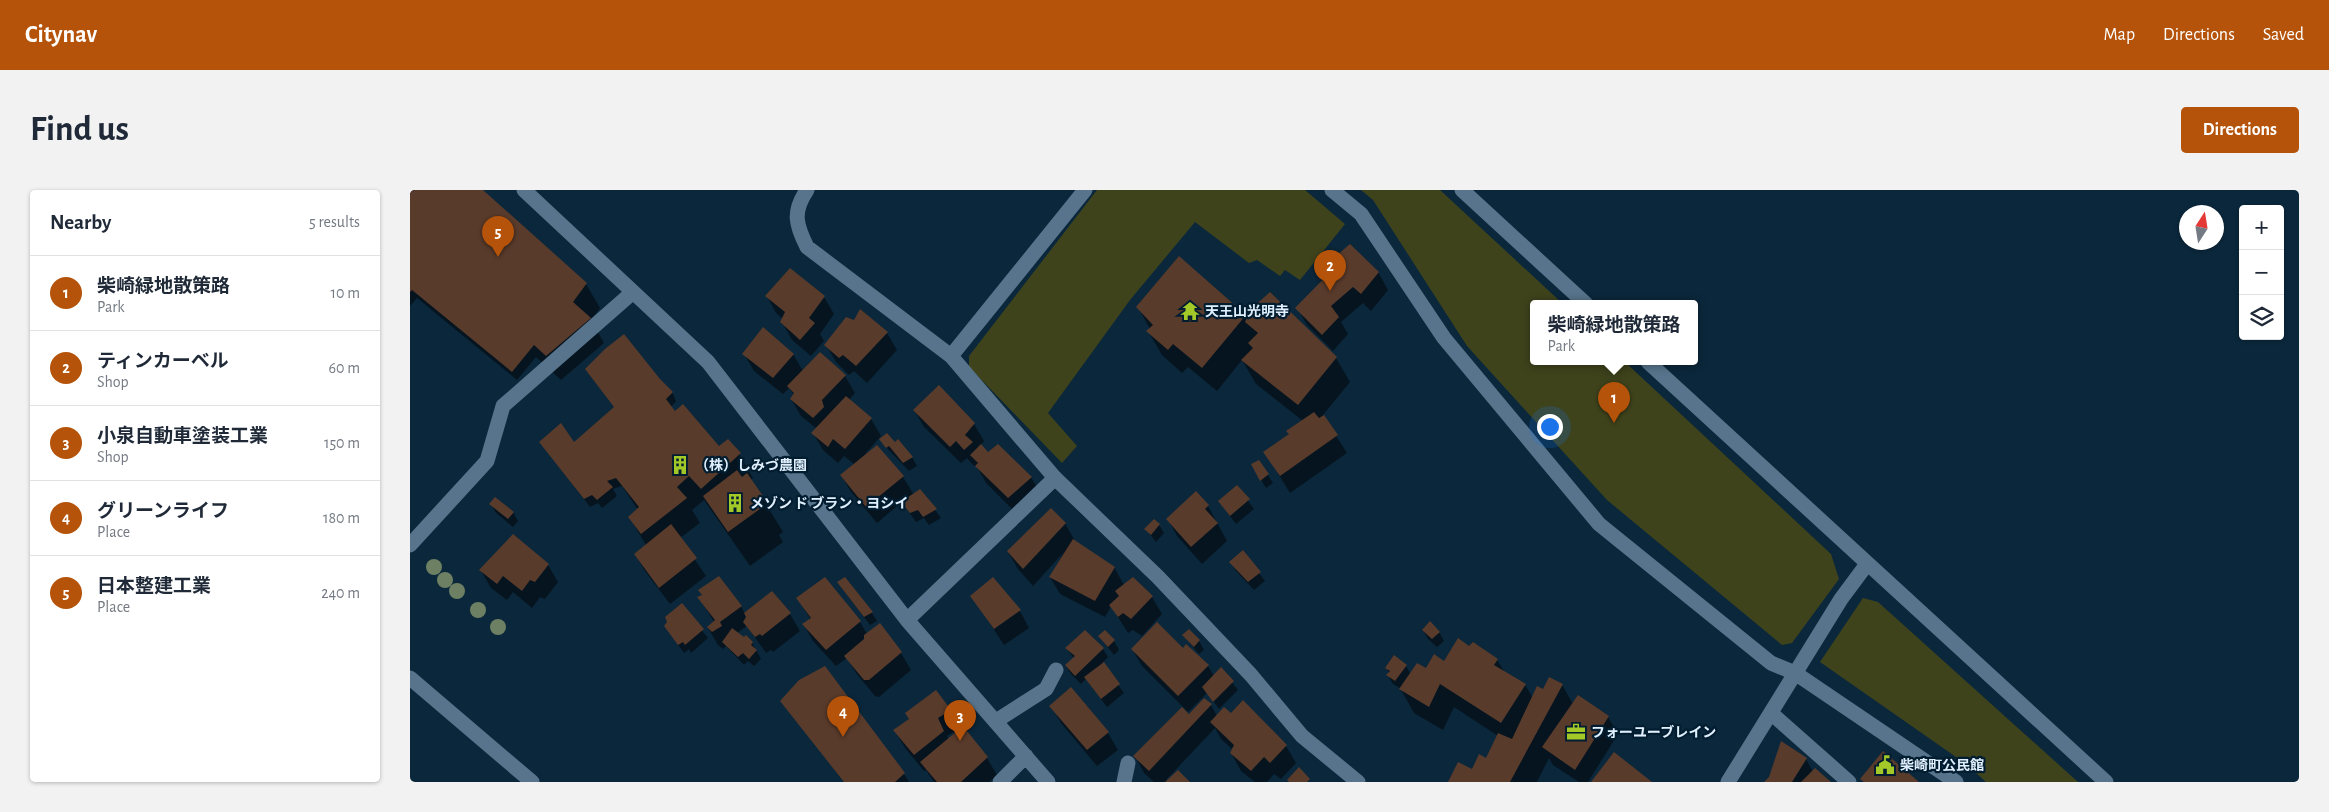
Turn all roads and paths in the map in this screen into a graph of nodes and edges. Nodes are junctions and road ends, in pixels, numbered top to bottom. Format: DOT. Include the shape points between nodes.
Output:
graph roads {
  1 [pos="524,190"];
  2 [pos="807,190"];
  3 [pos="1085,190"];
  4 [pos="1332,190"];
  5 [pos="1462,190"];
  6 [pos="633,292"];
  7 [pos="1582,300"];
  8 [pos="951,356"];
  9 [pos="1651,365"];
  10 [pos="1055,478"];
  11 [pos="410,545"];
  12 [pos="1867,564"];
  13 [pos="907,620"];
  14 [pos="1056,670"];
  15 [pos="1795,673"];
  16 [pos="410,678"];
  17 [pos="1771,713"];
  18 [pos="996,721"];
  19 [pos="1026,756"];
  20 [pos="1128,763"];
  21 [pos="532,782"];
  22 [pos="1000,782"];
  23 [pos="1048,782"];
  24 [pos="1124,782"];
  25 [pos="1358,782"];
  26 [pos="1728,782"];
  27 [pos="1849,782"];
  28 [pos="1956,782"];
  29 [pos="2106,782"];
  1 -- 6 [label="street"];
  2 -- 8 [label="street" via="797,209 798,229 807,247"];
  3 -- 8 [label="street"];
  4 -- 15 [label="street" via="1361,214 1444,338 1599,524 1771,663"];
  5 -- 7 [label="street"];
  6 -- 11 [label="street" via="503,406 487,462"];
  6 -- 13 [label="street" via="708,362"];
  8 -- 10 [label="street"];
  9 -- 12 [label="street"];
  10 -- 13 [label="street"];
  10 -- 25 [label="street" via="1158,577 1251,675 1302,736"];
  12 -- 15 [label="street"];
  12 -- 29 [label="street"];
  13 -- 18 [label="street"];
  14 -- 18 [label="street" via="1046,689"];
  15 -- 17 [label="street"];
  15 -- 28 [label="street"];
  16 -- 21 [label="street"];
  17 -- 26 [label="street"];
  17 -- 27 [label="street"];
  18 -- 19 [label="street"];
  19 -- 22 [label="street"];
  19 -- 23 [label="street"];
  20 -- 24 [label="street"];
}
